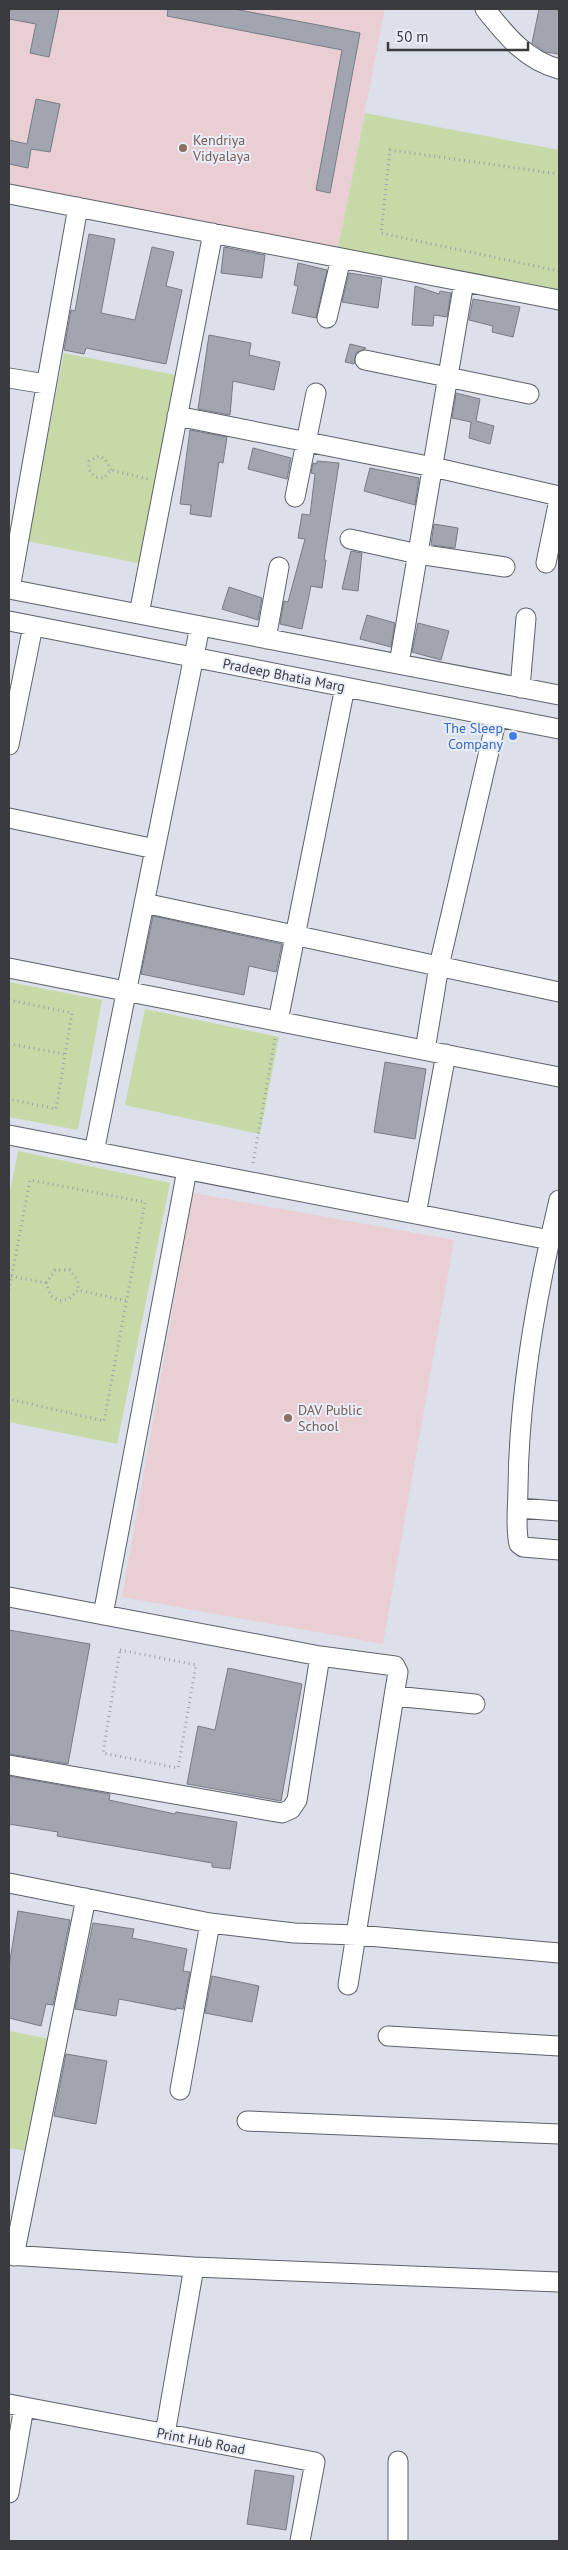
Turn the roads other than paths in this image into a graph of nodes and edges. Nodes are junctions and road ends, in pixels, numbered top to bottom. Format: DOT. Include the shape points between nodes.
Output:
graph roads {
  1 [pos="485,9"];
  2 [pos="559,69"];
  3 [pos="9,194"];
  4 [pos="78,207"];
  5 [pos="213,233"];
  6 [pos="341,258"];
  7 [pos="464,282"];
  8 [pos="559,300"];
  9 [pos="327,318"];
  10 [pos="365,360"];
  11 [pos="448,376"];
  12 [pos="9,378"];
  13 [pos="46,384"];
  14 [pos="316,393"];
  15 [pos="529,394"];
  16 [pos="178,416"];
  17 [pos="306,442"];
  18 [pos="433,466"];
  19 [pos="295,497"];
  20 [pos="559,498"];
  21 [pos="350,539"];
  22 [pos="418,554"];
  23 [pos="546,563"];
  24 [pos="279,567"];
  25 [pos="505,568"];
  26 [pos="9,589"];
  27 [pos="139,614"];
  28 [pos="526,618"];
  29 [pos="9,621"];
  30 [pos="33,626"];
  31 [pos="200,626"];
  32 [pos="266,638"];
  33 [pos="194,658"];
  34 [pos="399,664"];
  35 [pos="345,687"];
  36 [pos="520,688"];
  37 [pos="559,695"];
  38 [pos="497,717"];
  39 [pos="559,729"];
  40 [pos="9,745"];
  41 [pos="9,818"];
  42 [pos="155,848"];
  43 [pos="144,903"];
  44 [pos="295,936"];
  45 [pos="439,966"];
  46 [pos="9,968"];
  47 [pos="126,991"];
  48 [pos="559,992"];
  49 [pos="278,1021"];
  50 [pos="425,1050"];
  51 [pos="446,1054"];
  52 [pos="559,1076"];
  53 [pos="9,1135"];
  54 [pos="94,1152"];
  55 [pos="187,1170"];
  56 [pos="559,1200"];
  57 [pos="416,1214"];
  58 [pos="550,1240"];
  59 [pos="518,1508"];
  60 [pos="559,1511"];
  61 [pos="559,1550"];
  62 [pos="9,1597"];
  63 [pos="104,1614"];
  64 [pos="320,1656"];
  65 [pos="394,1696"];
  66 [pos="475,1704"];
  67 [pos="9,1765"];
  68 [pos="9,1883"];
  69 [pos="86,1898"];
  70 [pos="210,1923"];
  71 [pos="357,1936"];
  72 [pos="559,1953"];
  73 [pos="348,1985"];
  74 [pos="388,2036"];
  75 [pos="559,2046"];
  76 [pos="180,2090"];
  77 [pos="247,2120"];
  78 [pos="559,2134"];
  79 [pos="11,2255"];
  80 [pos="194,2267"];
  81 [pos="559,2282"];
  82 [pos="17,2406"];
  83 [pos="165,2434"];
  84 [pos="398,2461"];
  85 [pos="9,2492"];
  86 [pos="300,2541"];
  87 [pos="398,2541"];
  1 -- 2 [label="street" via="514,45 532,58"];
  3 -- 4 [label="street"];
  4 -- 5 [label="street"];
  4 -- 13 [label="street"];
  5 -- 6 [label="street"];
  5 -- 16 [label="street"];
  6 -- 7 [label="street"];
  6 -- 9 [label="street"];
  7 -- 8 [label="street"];
  7 -- 11 [label="street"];
  10 -- 11 [label="street"];
  11 -- 15 [label="street"];
  11 -- 18 [label="street"];
  12 -- 13 [label="street"];
  13 -- 26 [label="street"];
  14 -- 17 [label="street"];
  16 -- 17 [label="street"];
  16 -- 27 [label="street"];
  17 -- 18 [label="street"];
  17 -- 19 [label="street"];
  18 -- 20 [label="street"];
  18 -- 22 [label="street"];
  20 -- 23 [label="street"];
  21 -- 22 [label="street"];
  22 -- 25 [label="street"];
  22 -- 34 [label="street"];
  24 -- 32 [label="street"];
  26 -- 27 [label="street"];
  27 -- 31 [label="street"];
  28 -- 36 [label="street"];
  29 -- 30 [label="street, Pradeep Bhatia Marg"];
  30 -- 33 [label="street, Pradeep Bhatia Marg"];
  30 -- 40 [label="street"];
  31 -- 32 [label="street"];
  31 -- 33 [label="street"];
  32 -- 34 [label="street"];
  33 -- 35 [label="street, Pradeep Bhatia Marg"];
  33 -- 42 [label="street"];
  34 -- 36 [label="street"];
  35 -- 38 [label="street, Pradeep Bhatia Marg"];
  35 -- 44 [label="street"];
  36 -- 37 [label="street"];
  38 -- 39 [label="street, Pradeep Bhatia Marg"];
  38 -- 45 [label="street"];
  41 -- 42 [label="street"];
  42 -- 43 [label="street"];
  43 -- 44 [label="street"];
  43 -- 47 [label="street"];
  44 -- 45 [label="street"];
  44 -- 49 [label="street"];
  45 -- 48 [label="street"];
  45 -- 50 [label="street"];
  46 -- 47 [label="street"];
  47 -- 49 [label="street"];
  47 -- 54 [label="street"];
  49 -- 50 [label="street"];
  50 -- 51 [label="street"];
  51 -- 52 [label="street"];
  51 -- 57 [label="street"];
  53 -- 54 [label="street"];
  54 -- 55 [label="street"];
  55 -- 57 [label="street"];
  55 -- 63 [label="street"];
  56 -- 58 [label="street"];
  57 -- 58 [label="street"];
  58 -- 59 [label="street" via="523,1398 518,1445"];
  59 -- 60 [label="street"];
  59 -- 61 [label="street" via="519,1544"];
  62 -- 63 [label="street"];
  63 -- 64 [label="street"];
  64 -- 65 [label="street" via="396,1666"];
  64 -- 67 [label="street" via="297,1800 291,1809 282,1813"];
  65 -- 66 [label="street"];
  65 -- 71 [label="street"];
  68 -- 69 [label="street"];
  69 -- 70 [label="street"];
  69 -- 79 [label="street"];
  70 -- 71 [label="street" via="294,1933"];
  70 -- 76 [label="street"];
  71 -- 72 [label="street"];
  71 -- 73 [label="street"];
  74 -- 75 [label="street"];
  77 -- 78 [label="street"];
  79 -- 80 [label="street"];
  80 -- 81 [label="street"];
  80 -- 83 [label="street"];
  82 -- 83 [label="street, Print Hub Road"];
  82 -- 85 [label="street"];
  83 -- 86 [label="street, Print Hub Road" via="315,2462"];
  84 -- 87 [label="street"];
}
